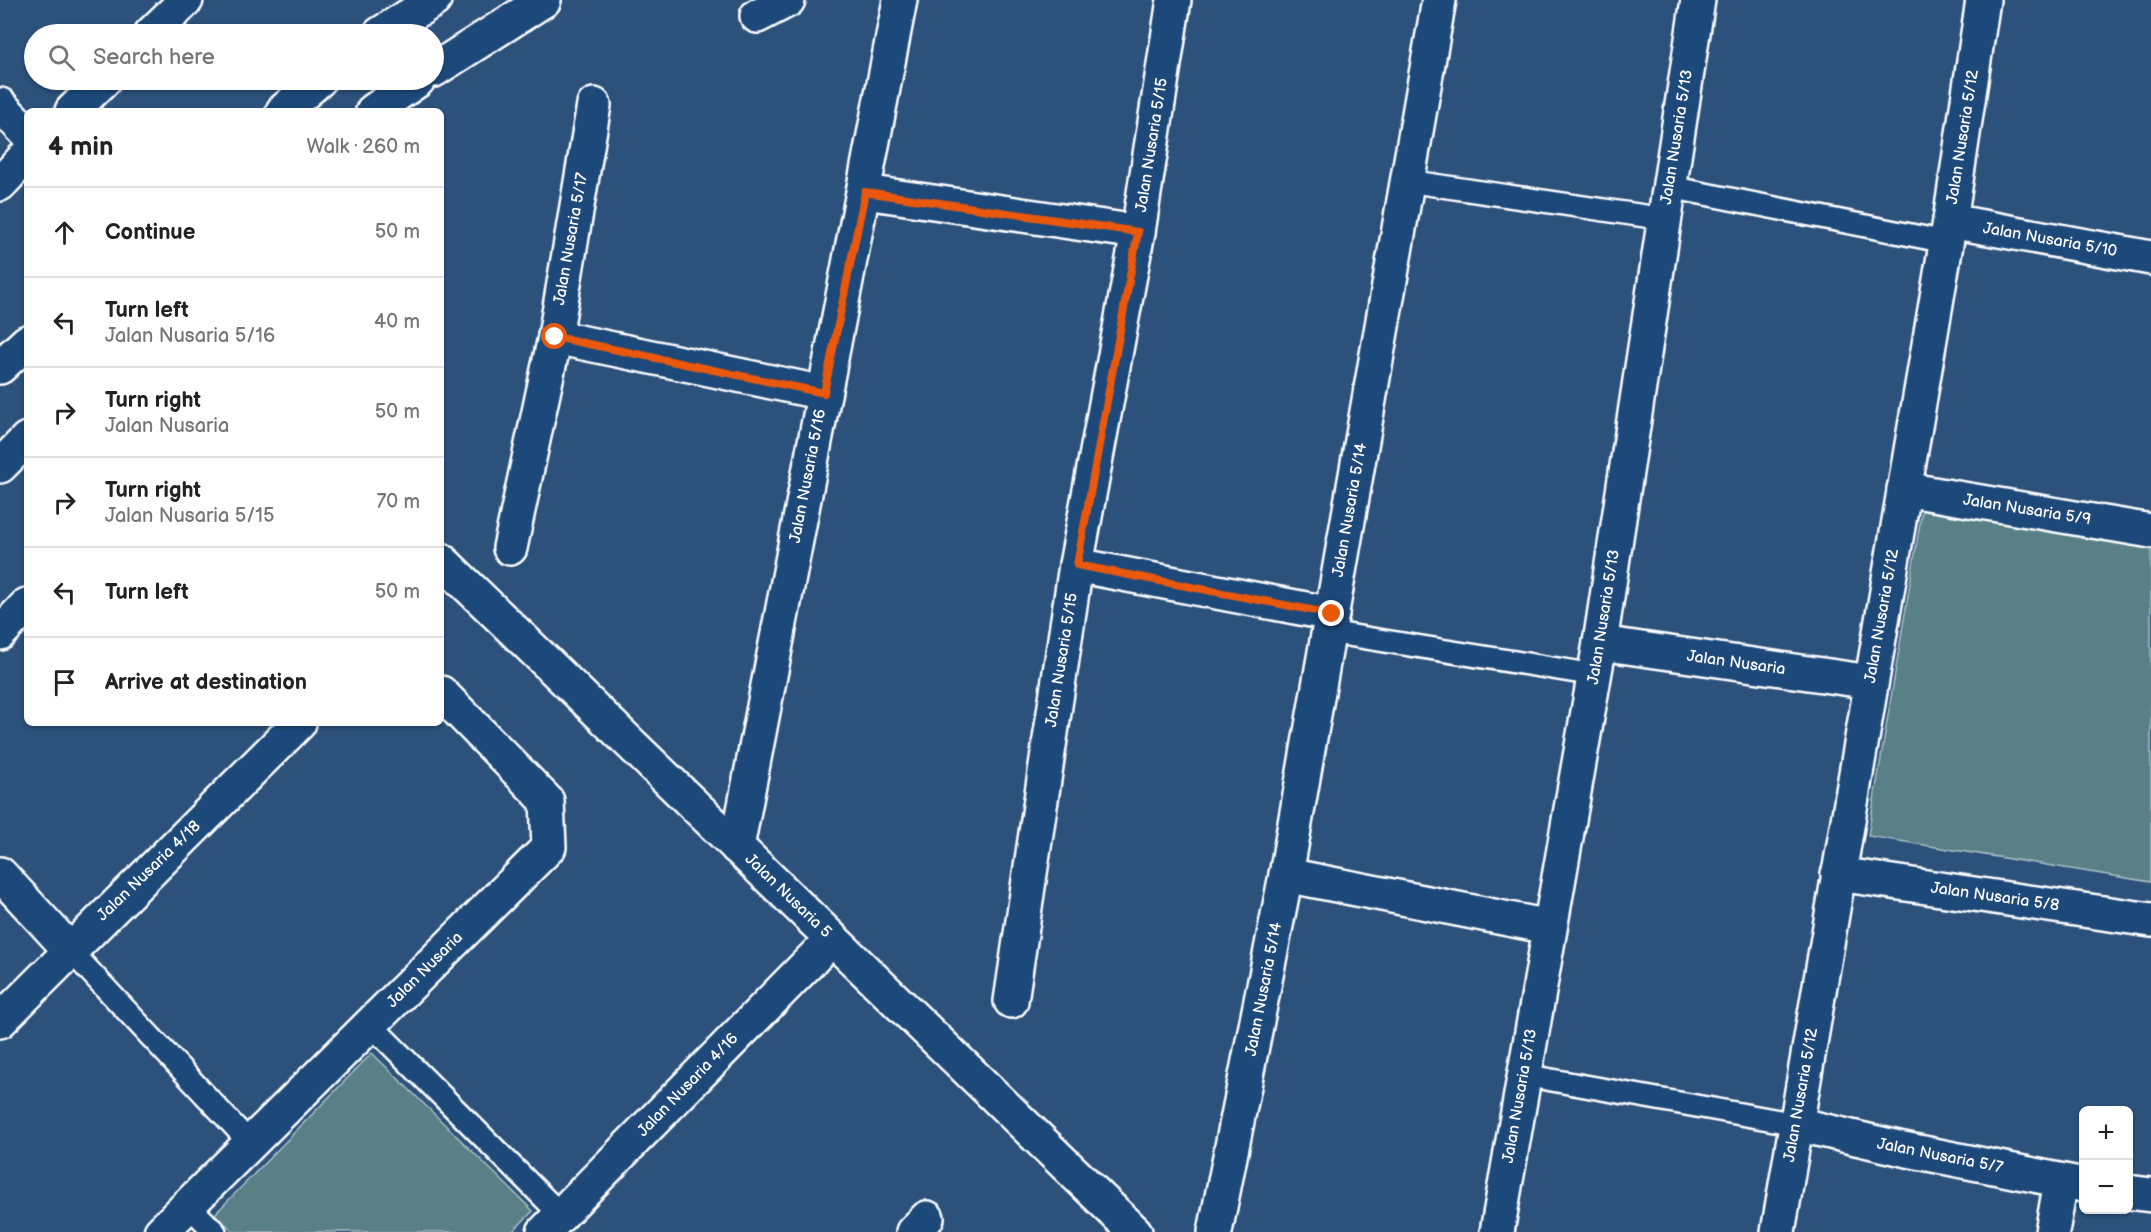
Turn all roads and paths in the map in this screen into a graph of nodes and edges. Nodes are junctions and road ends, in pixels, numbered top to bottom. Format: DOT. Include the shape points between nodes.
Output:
graph roads {
  1 [pos="186,0"];
  2 [pos="434,0"];
  3 [pos="544,0"];
  4 [pos="788,0"];
  5 [pos="900,0"];
  6 [pos="1174,0"];
  7 [pos="1439,0"];
  8 [pos="1698,0"];
  9 [pos="1983,0"];
  10 [pos="757,16"];
  11 [pos="161,24"];
  12 [pos="396,24"];
  13 [pos="444,64"];
  14 [pos="94,90"];
  15 [pos="307,90"];
  16 [pos="403,90"];
  17 [pos="0,105"];
  18 [pos="594,105"];
  19 [pos="75,108"];
  20 [pos="286,108"];
  21 [pos="377,108"];
  22 [pos="24,130"];
  23 [pos="24,158"];
  24 [pos="1407,181"];
  25 [pos="0,184"];
  26 [pos="1670,187"];
  27 [pos="865,192"];
  28 [pos="1665,219"];
  29 [pos="1948,231"];
  30 [pos="1138,232"];
  31 [pos="2151,258"];
  32 [pos="555,337"];
  33 [pos="24,345"];
  34 [pos="0,367"];
  35 [pos="824,393"];
  36 [pos="24,443"];
  37 [pos="0,466"];
  38 [pos="1904,489"];
  39 [pos="2151,531"];
  40 [pos="510,548"];
  41 [pos="444,563"];
  42 [pos="1077,565"];
  43 [pos="24,608"];
  44 [pos="1330,623"];
  45 [pos="0,633"];
  46 [pos="1598,659"];
  47 [pos="1871,682"];
  48 [pos="444,696"];
  49 [pos="296,726"];
  50 [pos="737,847"];
  51 [pos="0,874"];
  52 [pos="1286,874"];
  53 [pos="1838,874"];
  54 [pos="2151,920"];
  55 [pos="1549,927"];
  56 [pos="832,939"];
  57 [pos="69,949"];
  58 [pos="1011,1001"];
  59 [pos="0,1021"];
  60 [pos="370,1024"];
  61 [pos="1524,1075"];
  62 [pos="1796,1125"];
  63 [pos="250,1143"];
  64 [pos="2072,1183"];
  65 [pos="2133,1193"];
  66 [pos="2151,1195"];
  67 [pos="188,1205"];
  68 [pos="552,1223"];
  69 [pos="161,1232"];
  70 [pos="215,1232"];
  71 [pos="1135,1232"];
  72 [pos="1215,1232"];
  73 [pos="1497,1232"];
  74 [pos="1778,1232"];
  75 [pos="2052,1232"];
  1 -- 11 [label="street"];
  2 -- 12 [label="street"];
  3 -- 13 [label="street"];
  4 -- 10 [label="street"];
  5 -- 27 [label="street, Jalan Nusaria 5/16"];
  6 -- 30 [label="street, Jalan Nusaria 5/15"];
  7 -- 24 [label="street, Jalan Nusaria 5/14"];
  8 -- 26 [label="street, Jalan Nusaria 5/13"];
  9 -- 29 [label="street, Jalan Nusaria 5/12"];
  14 -- 19 [label="street"];
  15 -- 20 [label="street"];
  16 -- 21 [label="street"];
  17 -- 22 [label="street"];
  18 -- 32 [label="street, Jalan Nusaria 5/17"];
  23 -- 25 [label="street"];
  24 -- 28 [label="lane"];
  24 -- 44 [label="street, Jalan Nusaria 5/14"];
  26 -- 28 [label="street, Jalan Nusaria 5/13"];
  26 -- 29 [label="lane"];
  27 -- 30 [label="street"];
  27 -- 35 [label="street, Jalan Nusaria 5/16"];
  28 -- 46 [label="street, Jalan Nusaria 5/13"];
  29 -- 31 [label="street, Jalan Nusaria 5/10"];
  29 -- 38 [label="street, Jalan Nusaria 5/12"];
  30 -- 42 [label="street, Jalan Nusaria 5/15"];
  32 -- 35 [label="street"];
  32 -- 40 [label="street, Jalan Nusaria 5/17"];
  33 -- 34 [label="street"];
  35 -- 50 [label="street, Jalan Nusaria 5/16"];
  36 -- 37 [label="street"];
  38 -- 39 [label="street, Jalan Nusaria 5/9"];
  38 -- 47 [label="street, Jalan Nusaria 5/12"];
  41 -- 50 [label="street, Jalan Nusaria 5"];
  42 -- 44 [label="street"];
  42 -- 58 [label="street, Jalan Nusaria 5/15"];
  43 -- 45 [label="street"];
  44 -- 46 [label="lane"];
  44 -- 52 [label="street, Jalan Nusaria 5/14"];
  46 -- 47 [label="street, Jalan Nusaria"];
  46 -- 55 [label="street, Jalan Nusaria 5/13"];
  47 -- 53 [label="street, Jalan Nusaria 5/12"];
  48 -- 60 [label="street, Jalan Nusaria" via="547,801 549,848"];
  49 -- 57 [label="street, Jalan Nusaria 4/18"];
  50 -- 56 [label="street, Jalan Nusaria 5"];
  51 -- 57 [label="street"];
  52 -- 55 [label="street"];
  52 -- 72 [label="street, Jalan Nusaria 5/14"];
  53 -- 54 [label="street, Jalan Nusaria 5/8"];
  53 -- 62 [label="street, Jalan Nusaria 5/12"];
  55 -- 61 [label="street, Jalan Nusaria 5/13"];
  56 -- 68 [label="street, Jalan Nusaria 4/16"];
  56 -- 71 [label="street, Jalan Nusaria 5"];
  57 -- 59 [label="street, Jalan Nusaria 4/18"];
  57 -- 63 [label="lane"];
  60 -- 63 [label="street, Jalan Nusaria"];
  60 -- 68 [label="lane"];
  61 -- 62 [label="lane"];
  61 -- 73 [label="street, Jalan Nusaria 5/13"];
  62 -- 64 [label="street, Jalan Nusaria 5/7"];
  62 -- 74 [label="street, Jalan Nusaria 5/12"];
  63 -- 67 [label="street, Jalan Nusaria"];
  64 -- 75 [label="street"];
  65 -- 66 [label="street"];
  67 -- 69 [label="street, Jalan Nusaria"];
  67 -- 70 [label="lane"];
}
